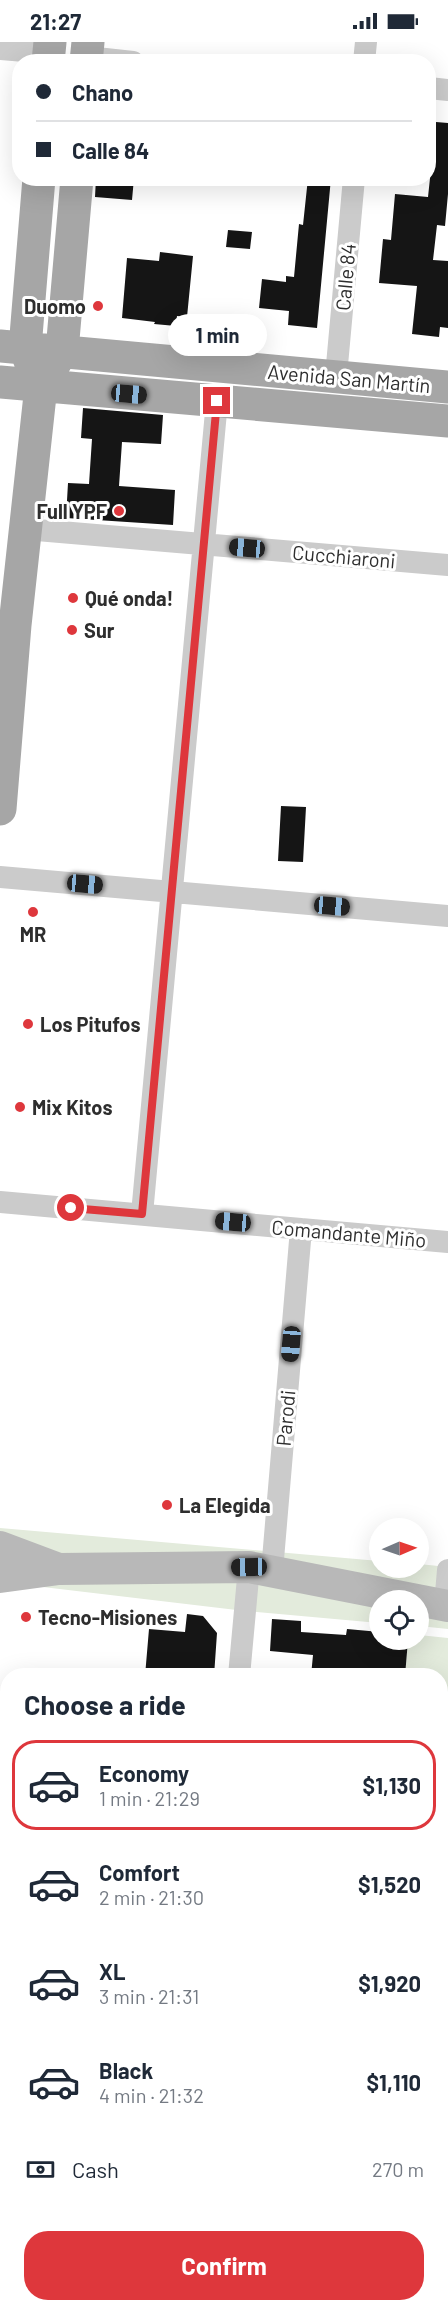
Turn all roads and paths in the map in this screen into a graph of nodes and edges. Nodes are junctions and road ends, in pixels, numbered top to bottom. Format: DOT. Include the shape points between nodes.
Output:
graph roads {
  1 [pos="0,49"];
  2 [pos="49,52"];
  3 [pos="38,186"];
  4 [pos="76,186"];
  5 [pos="353,186"];
  6 [pos="13,347"];
  7 [pos="62,351"];
  8 [pos="336,376"];
  9 [pos="0,382"];
  10 [pos="41,386"];
  11 [pos="448,387"];
  12 [pos="217,401"];
  13 [pos="448,421"];
  14 [pos="25,528"];
  15 [pos="202,544"];
  16 [pos="448,565"];
  17 [pos="8,624"];
  18 [pos="0,809"];
  19 [pos="0,876"];
  20 [pos="171,892"];
  21 [pos="448,916"];
  22 [pos="0,1202"];
  23 [pos="142,1214"];
  24 [pos="301,1228"];
  25 [pos="448,1242"];
  26 [pos="0,1547"];
  27 [pos="59,1569"];
  28 [pos="260,1569"];
  29 [pos="448,1570"];
  30 [pos="0,1577"];
  31 [pos="447,1605"];
  32 [pos="241,1668"];
  1 -- 2 [label="street"];
  3 -- 6 [label="main road"];
  4 -- 7 [label="main road"];
  5 -- 8 [label="street, Calle 84"];
  6 -- 7 [label="main road, Avenida San Martín"];
  6 -- 10 [label="main road"];
  7 -- 8 [label="main road, Avenida San Martín"];
  7 -- 10 [label="main road"];
  8 -- 11 [label="main road, Avenida San Martín"];
  9 -- 10 [label="main road, Avenida San Martín"];
  10 -- 12 [label="main road, Avenida San Martín"];
  10 -- 14 [label="main road"];
  12 -- 13 [label="main road, Avenida San Martín"];
  12 -- 15 [label="street"];
  14 -- 15 [label="street, Cucchiaroni"];
  14 -- 17 [label="main road"];
  15 -- 16 [label="street, Cucchiaroni"];
  15 -- 20 [label="street"];
  17 -- 18 [label="main road"];
  19 -- 20 [label="street"];
  20 -- 21 [label="street"];
  20 -- 23 [label="street"];
  22 -- 23 [label="street, Comandante Miño"];
  23 -- 24 [label="street, Comandante Miño"];
  24 -- 25 [label="street, Comandante Miño"];
  24 -- 28 [label="street, Parodi"];
  26 -- 27 [label="main road"];
  27 -- 28 [label="main road"];
  27 -- 30 [label="main road"];
  28 -- 31 [label="main road"];
  28 -- 32 [label="street, Parodi"];
  29 -- 31 [label="street"];
}
